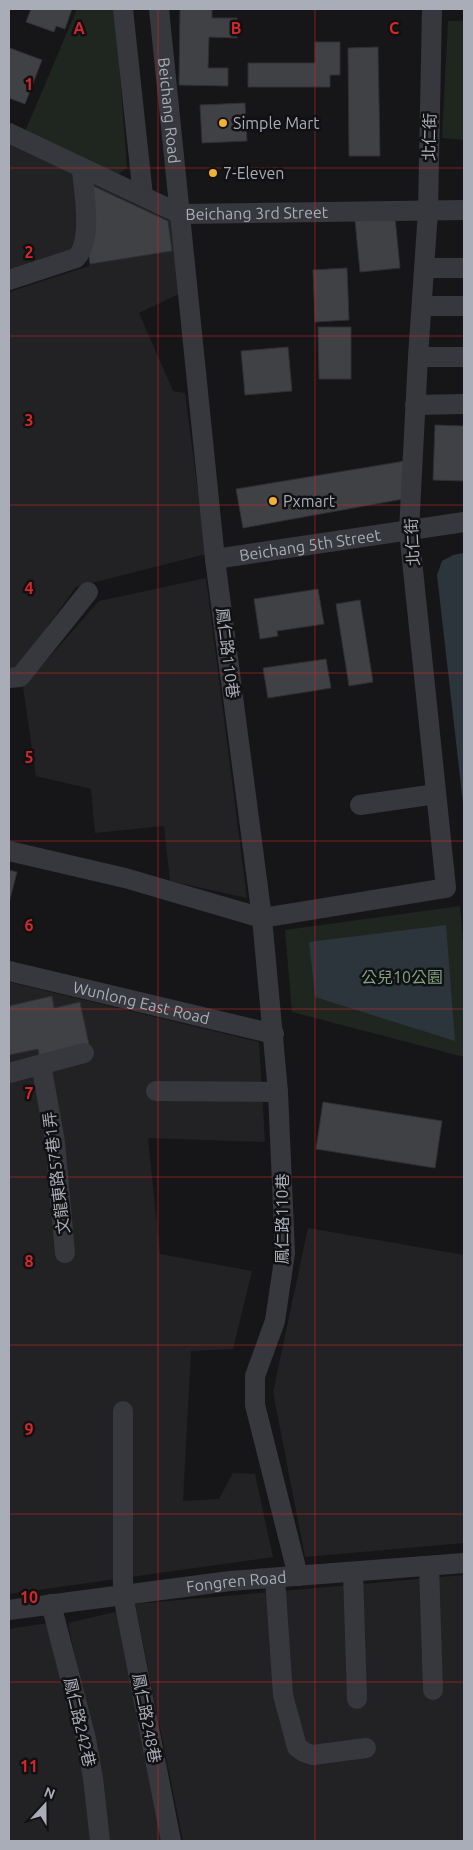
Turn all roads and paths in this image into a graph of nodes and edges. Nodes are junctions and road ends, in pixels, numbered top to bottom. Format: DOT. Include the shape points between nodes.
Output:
graph roads {
  1 [pos="123,9"];
  2 [pos="159,9"];
  3 [pos="432,9"];
  4 [pos="9,133"];
  5 [pos="82,170"];
  6 [pos="143,196"];
  7 [pos="464,210"];
  8 [pos="428,211"];
  9 [pos="180,214"];
  10 [pos="424,268"];
  11 [pos="464,268"];
  12 [pos="9,280"];
  13 [pos="422,306"];
  14 [pos="464,306"];
  15 [pos="418,357"];
  16 [pos="464,357"];
  17 [pos="464,404"];
  18 [pos="415,405"];
  19 [pos="464,522"];
  20 [pos="409,530"];
  21 [pos="215,559"];
  22 [pos="88,592"];
  23 [pos="9,678"];
  24 [pos="436,794"];
  25 [pos="360,805"];
  26 [pos="9,851"];
  27 [pos="262,918"];
  28 [pos="9,971"];
  29 [pos="274,1034"];
  30 [pos="84,1053"];
  31 [pos="41,1064"];
  32 [pos="9,1073"];
  33 [pos="156,1091"];
  34 [pos="278,1092"];
  35 [pos="65,1253"];
  36 [pos="123,1411"];
  37 [pos="464,1563"];
  38 [pos="429,1566"];
  39 [pos="353,1572"];
  40 [pos="298,1576"];
  41 [pos="275,1578"];
  42 [pos="122,1595"];
  43 [pos="51,1604"];
  44 [pos="9,1610"];
  45 [pos="433,1690"];
  46 [pos="357,1699"];
  47 [pos="366,1748"];
  48 [pos="100,1841"];
  49 [pos="171,1841"];
  1 -- 6 [label="street"];
  2 -- 9 [label="street, Beichang Road"];
  3 -- 8 [label="street, 北仁街"];
  4 -- 5 [label="street, Beichang 3rd Street"];
  5 -- 6 [label="street, Beichang 3rd Street"];
  5 -- 12 [label="street" via="86,230 80,253 76,258"];
  6 -- 9 [label="street, Beichang 3rd Street"];
  7 -- 8 [label="street, Beichang 3rd Street"];
  8 -- 9 [label="street, Beichang 3rd Street"];
  8 -- 10 [label="street, 北仁街"];
  9 -- 21 [label="street, 鳳仁路110巷"];
  10 -- 11 [label="street"];
  10 -- 13 [label="street, 北仁街"];
  13 -- 14 [label="street"];
  13 -- 15 [label="street, 北仁街"];
  15 -- 16 [label="street"];
  15 -- 18 [label="street, 北仁街"];
  17 -- 18 [label="street"];
  18 -- 20 [label="street, 北仁街"];
  19 -- 20 [label="street, Beichang 5th Street"];
  20 -- 21 [label="street, Beichang 5th Street"];
  20 -- 24 [label="street, 北仁街"];
  21 -- 27 [label="street, 鳳仁路110巷"];
  22 -- 23 [label="street" via="20,677"];
  24 -- 25 [label="street"];
  24 -- 27 [label="street, 北仁街" via="446,888"];
  26 -- 27 [label="street" via="125,878"];
  27 -- 29 [label="street, 鳳仁路110巷"];
  28 -- 29 [label="street, Wunlong East Road"];
  29 -- 34 [label="street, 鳳仁路110巷"];
  30 -- 31 [label="street"];
  31 -- 32 [label="street"];
  31 -- 35 [label="street, 文龍東路57巷1弄" via="56,1142"];
  33 -- 34 [label="street"];
  34 -- 40 [label="street, 鳳仁路110巷" via="285,1253 275,1322 255,1376 255,1405"];
  36 -- 42 [label="street, 鳳仁路248巷"];
  37 -- 38 [label="street, Fongren Road"];
  38 -- 39 [label="street, Fongren Road"];
  38 -- 45 [label="street"];
  39 -- 40 [label="street, Fongren Road"];
  39 -- 46 [label="street"];
  40 -- 41 [label="street, Fongren Road"];
  41 -- 42 [label="street, Fongren Road"];
  41 -- 47 [label="street" via="283,1695 297,1747 312,1755"];
  42 -- 43 [label="street, Fongren Road"];
  42 -- 49 [label="street, 鳳仁路248巷"];
  43 -- 44 [label="street, Fongren Road"];
  43 -- 48 [label="street, 鳳仁路242巷" via="86,1739"];
}
